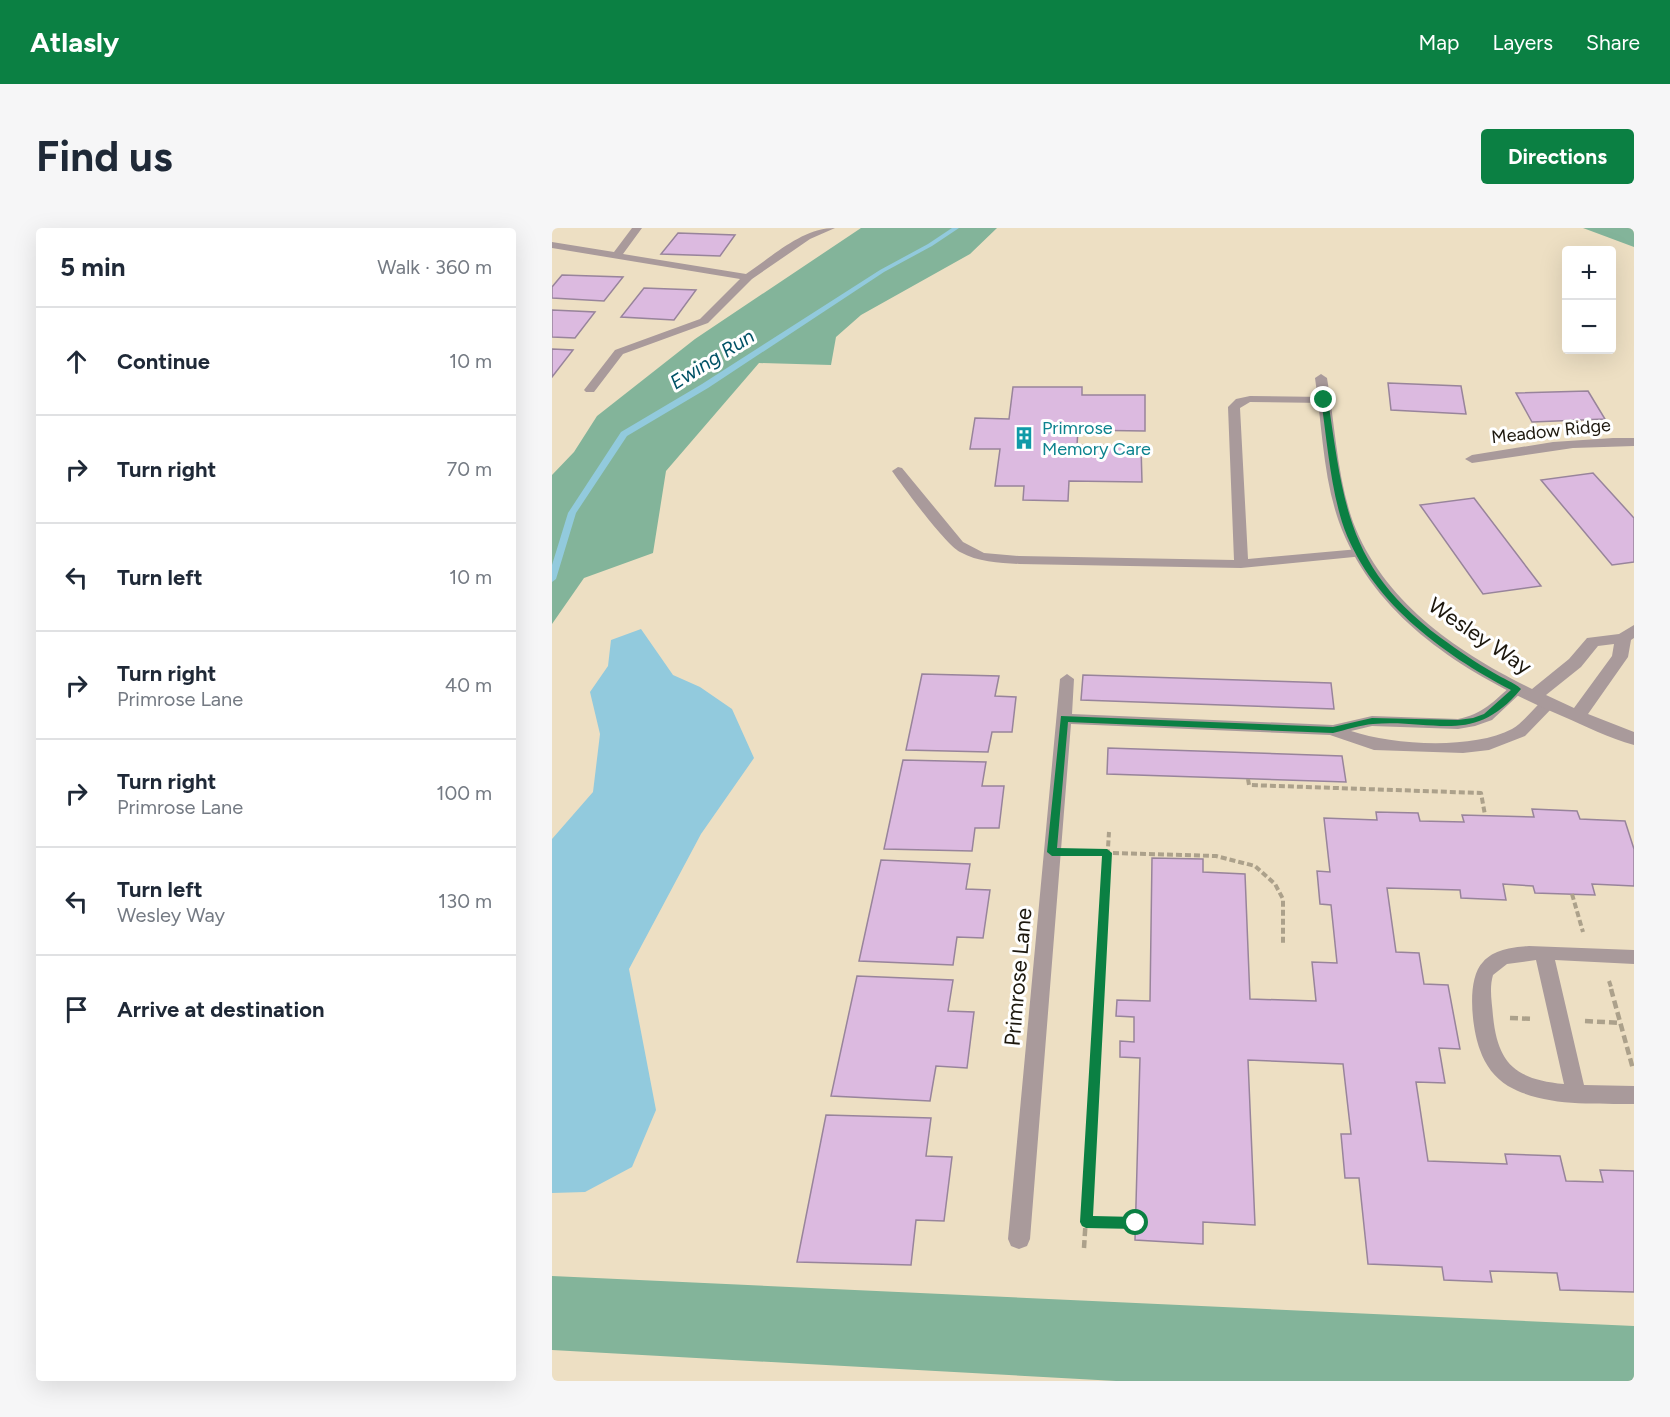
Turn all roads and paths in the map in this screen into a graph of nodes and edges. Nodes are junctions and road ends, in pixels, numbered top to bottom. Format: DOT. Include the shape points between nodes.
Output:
graph roads {
  1 [pos="637,228"];
  2 [pos="831,228"];
  3 [pos="552,245"];
  4 [pos="616,256"];
  5 [pos="748,277"];
  6 [pos="1321,378"];
  7 [pos="590,390"];
  8 [pos="1324,400"];
  9 [pos="1634,441"];
  10 [pos="1472,459"];
  11 [pos="898,471"];
  12 [pos="1359,553"];
  13 [pos="1241,564"];
  14 [pos="1629,634"];
  15 [pos="1067,679"];
  16 [pos="1517,689"];
  17 [pos="1540,701"];
  18 [pos="1576,717"];
  19 [pos="1064,719"];
  20 [pos="1333,730"];
  21 [pos="1634,739"];
  22 [pos="1248,779"];
  23 [pos="1485,815"];
  24 [pos="1109,832"];
  25 [pos="1052,852"];
  26 [pos="1107,853"];
  27 [pos="1572,894"];
  28 [pos="1282,944"];
  29 [pos="1544,954"];
  30 [pos="1596,956"];
  31 [pos="1634,957"];
  32 [pos="1634,1072"];
  33 [pos="1576,1092"];
  34 [pos="1634,1095"];
  35 [pos="1086,1222"];
  36 [pos="1136,1223"];
  37 [pos="1018,1239"];
  38 [pos="1084,1248"];
  1 -- 4 [label="lane"];
  2 -- 5 [label="lane" via="807,237"];
  3 -- 4 [label="lane"];
  4 -- 5 [label="lane"];
  5 -- 7 [label="lane" via="704,321 619,352"];
  6 -- 8 [label="street, Wesley Way"];
  8 -- 12 [label="street, Wesley Way" via="1337,486"];
  8 -- 13 [label="lane" via="1250,399 1234,407"];
  9 -- 10 [label="street, Meadow Ridge" via="1596,441"];
  11 -- 13 [label="lane" via="958,545 983,557"];
  12 -- 13 [label="lane"];
  12 -- 16 [label="street, Wesley Way" via="1382,588 1409,616 1490,675"];
  14 -- 17 [label="street" via="1593,642"];
  14 -- 18 [label="street" via="1620,657"];
  15 -- 19 [label="lane, Primrose Lane"];
  16 -- 17 [label="street, Wesley Way"];
  16 -- 20 [label="lane" via="1487,716 1475,721 1372,721"];
  17 -- 18 [label="street, Wesley Way"];
  17 -- 20 [label="lane" via="1518,732 1483,746 1374,745"];
  18 -- 21 [label="street, Wesley Way"];
  19 -- 20 [label="lane"];
  19 -- 25 [label="lane, Primrose Lane"];
  22 -- 23 [label="path" via="1249,785 1481,793"];
  24 -- 26 [label="path"];
  25 -- 26 [label="path"];
  25 -- 37 [label="lane, Primrose Lane"];
  26 -- 28 [label="path" via="1216,856 1255,866 1275,884 1283,899"];
  26 -- 35 [label="path"];
  27 -- 30 [label="path"];
  29 -- 30 [label="lane"];
  29 -- 33 [label="lane"];
  29 -- 33 [label="lane" via="1504,957 1490,964 1482,976 1490,1052 1504,1073 1522,1084 1547,1091"];
  30 -- 31 [label="lane"];
  30 -- 32 [label="path"];
  33 -- 34 [label="lane"];
  35 -- 36 [label="path"];
  35 -- 38 [label="path"];
}
